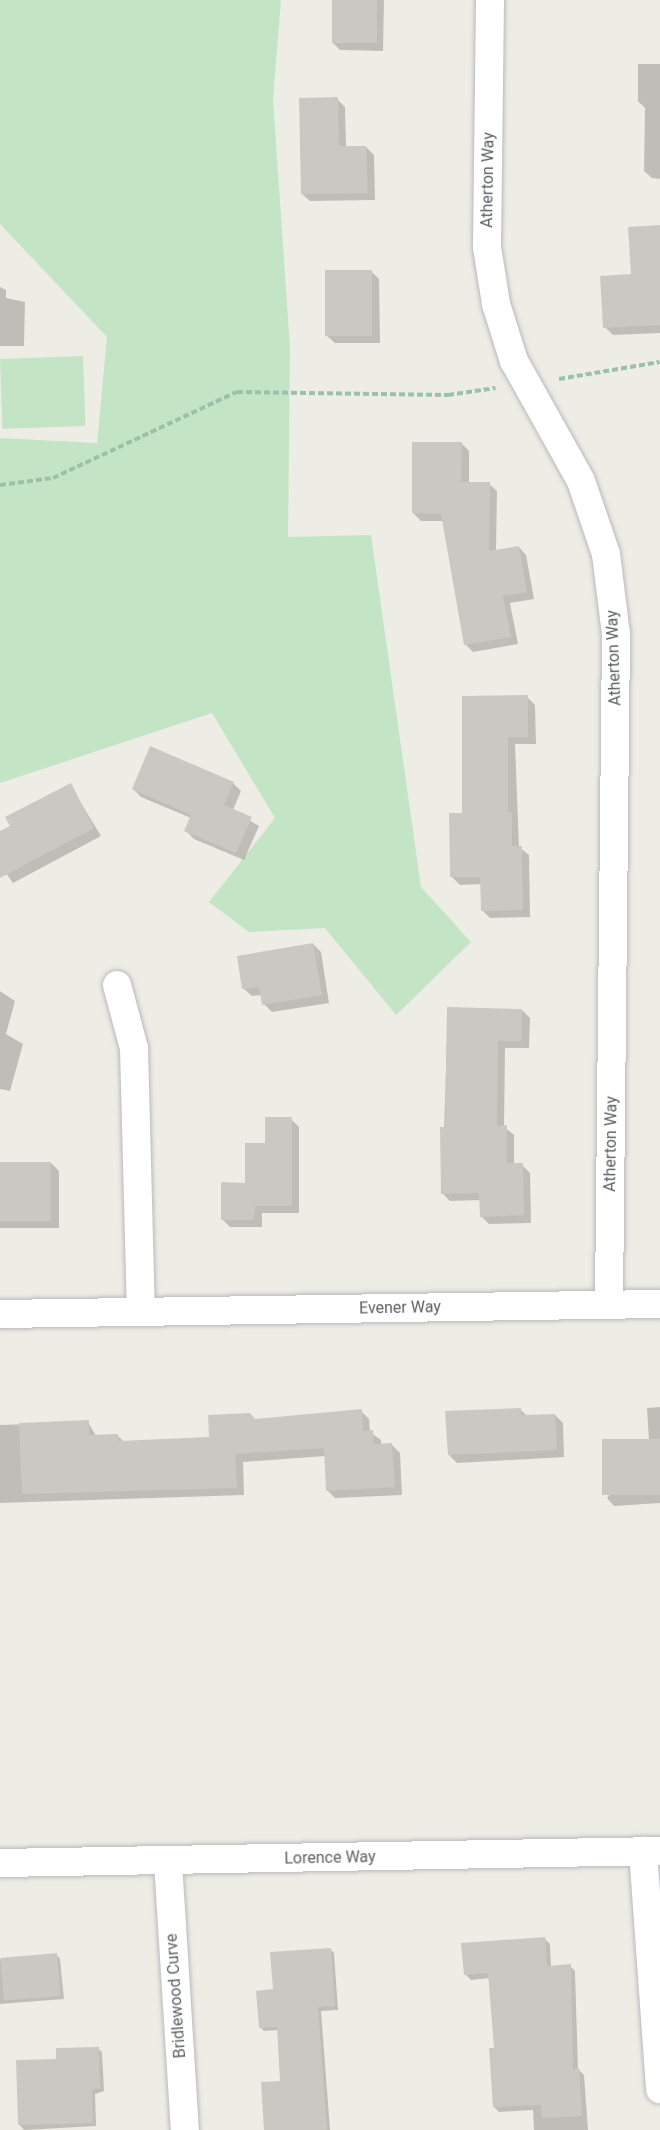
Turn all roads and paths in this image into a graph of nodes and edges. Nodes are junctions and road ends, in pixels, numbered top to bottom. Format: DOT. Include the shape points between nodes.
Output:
graph roads {
  1 [pos="490,0"];
  2 [pos="660,362"];
  3 [pos="528,384"];
  4 [pos="0,485"];
  5 [pos="117,985"];
  6 [pos="660,1304"];
  7 [pos="609,1305"];
  8 [pos="141,1311"];
  9 [pos="0,1314"];
  10 [pos="652,1851"];
  11 [pos="168,1862"];
  12 [pos="0,1863"];
  13 [pos="660,2089"];
  14 [pos="185,2130"];
  1 -- 3 [label="street, Atherton Way" via="487,247 496,304 514,361"];
  2 -- 3 [label="path"];
  3 -- 4 [label="path" via="448,395 237,392 53,478"];
  3 -- 7 [label="street, Atherton Way" via="581,481 606,554 616,634"];
  5 -- 8 [label="street" via="134,1048"];
  6 -- 7 [label="street, Evener Way"];
  7 -- 8 [label="street, Evener Way"];
  8 -- 9 [label="street, Evener Way"];
  10 -- 11 [label="street, Lorence Way"];
  10 -- 13 [label="street"];
  11 -- 12 [label="street, Lorence Way"];
  11 -- 14 [label="street, Bridlewood Curve"];
}
